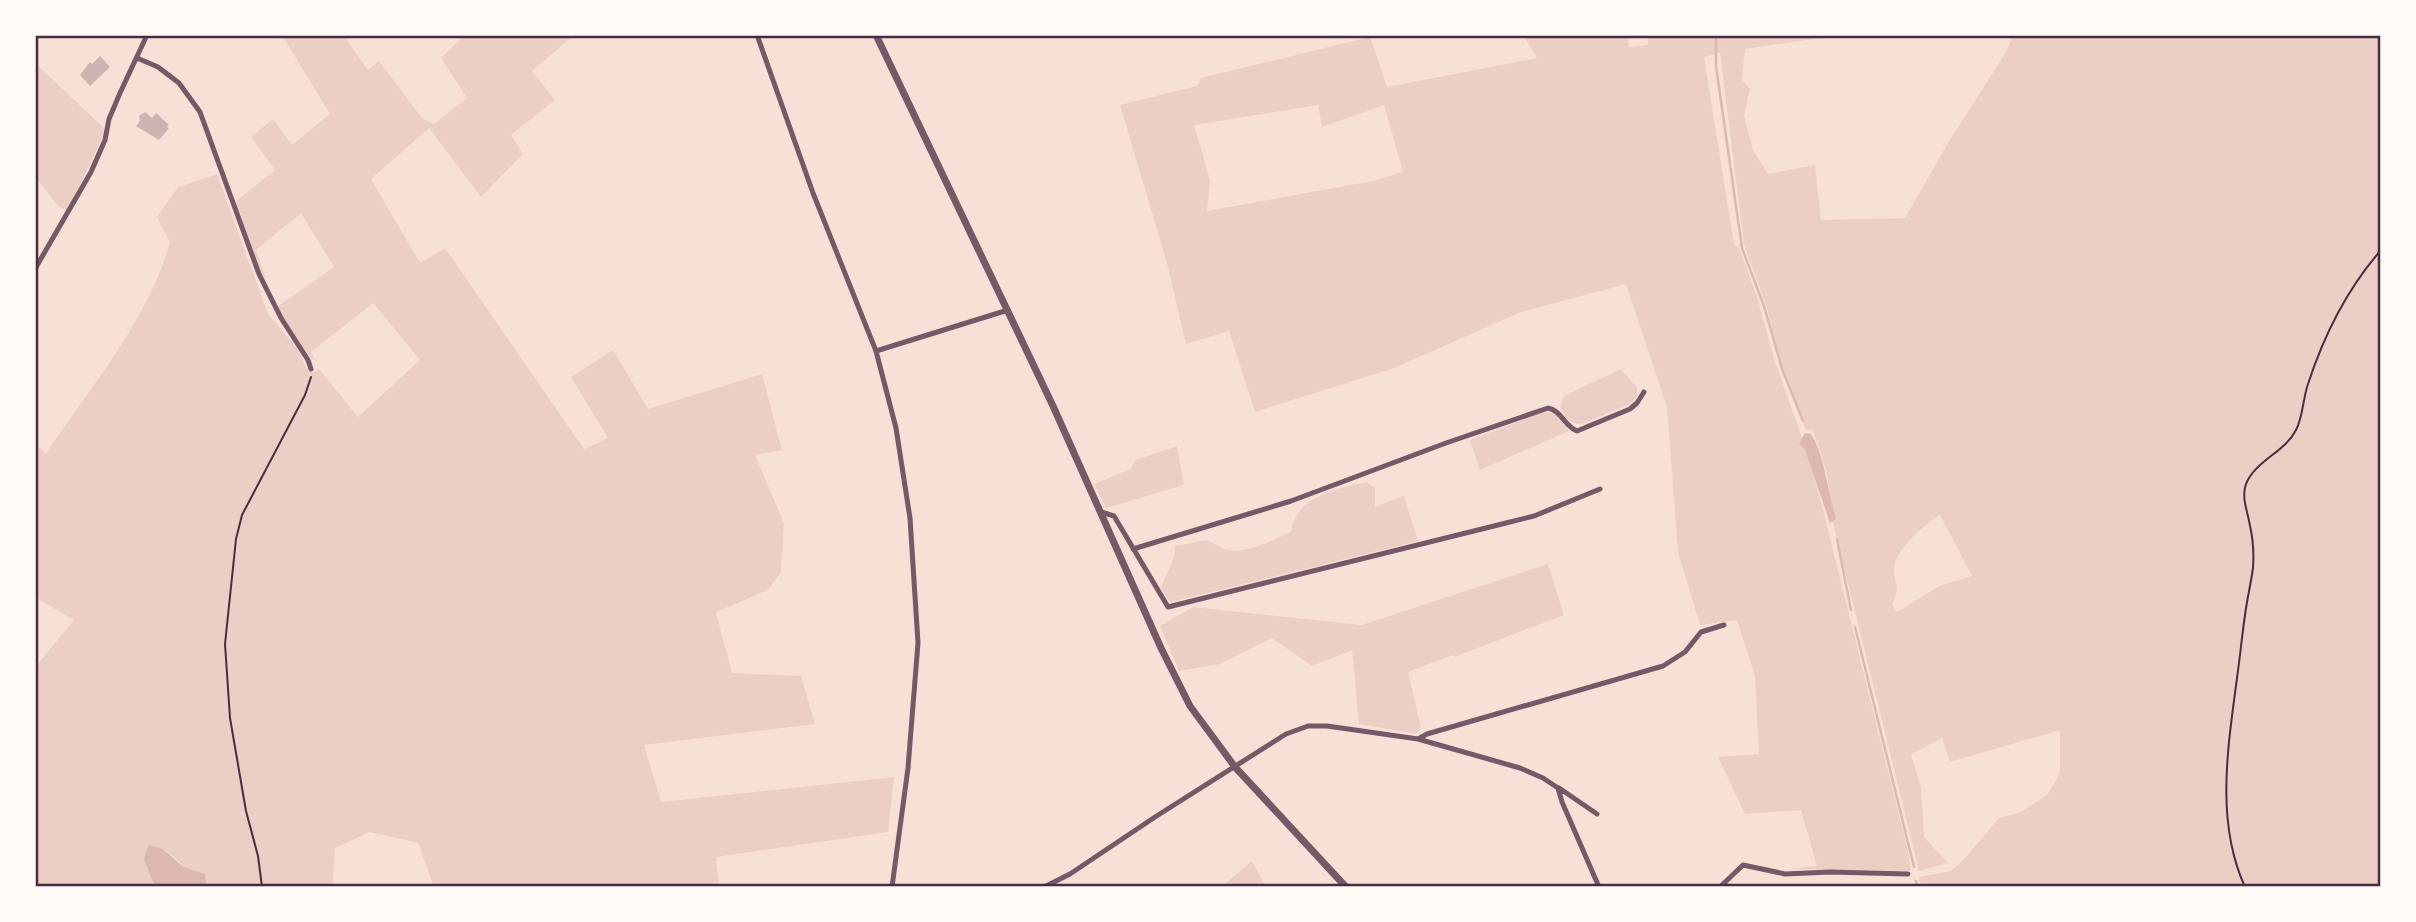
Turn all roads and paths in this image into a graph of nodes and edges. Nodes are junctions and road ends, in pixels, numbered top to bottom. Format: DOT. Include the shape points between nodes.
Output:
graph roads {
  1 [pos="148,35"];
  2 [pos="757,35"];
  3 [pos="876,35"];
  4 [pos="137,58"];
  5 [pos="2381,250"];
  6 [pos="35,270"];
  7 [pos="1008,310"];
  8 [pos="876,351"];
  9 [pos="311,369"];
  10 [pos="1644,392"];
  11 [pos="1600,489"];
  12 [pos="1101,512"];
  13 [pos="1133,549"];
  14 [pos="1724,625"];
  15 [pos="1418,739"];
  16 [pos="1235,767"];
  17 [pos="1558,788"];
  18 [pos="1597,814"];
  19 [pos="1908,874"];
  20 [pos="262,887"];
  21 [pos="892,887"];
  22 [pos="1044,887"];
  23 [pos="1346,887"];
  24 [pos="1599,887"];
  25 [pos="1720,887"];
  26 [pos="2245,887"];
  1 -- 4 [label="street"];
  2 -- 8 [label="street"];
  3 -- 7 [label="street"];
  4 -- 6 [label="street" via="91,172"];
  4 -- 9 [label="street" via="158,67 194,100 259,274"];
  5 -- 26 [label="path" via="2353,288 2322,344 2297,428 2246,484 2253,569 2226,784 2230,838"];
  7 -- 8 [label="street"];
  7 -- 12 [label="street"];
  8 -- 21 [label="street" via="896,428 910,517 918,643"];
  9 -- 20 [label="path" via="305,395 242,515 225,644 230,718"];
  10 -- 13 [label="street" via="1630,409 1577,431 1557,410 1548,408 1291,501"];
  11 -- 13 [label="street" via="1534,516 1168,607"];
  12 -- 13 [label="street" via="1114,516"];
  12 -- 16 [label="street" via="1183,693"];
  14 -- 15 [label="street" via="1700,632 1685,652 1663,666"];
  15 -- 16 [label="street" via="1308,726 1286,734"];
  15 -- 17 [label="street" via="1520,768"];
  16 -- 22 [label="street"];
  16 -- 23 [label="street"];
  17 -- 18 [label="street"];
  17 -- 24 [label="street"];
  19 -- 25 [label="street" via="1784,874 1742,865"];
}
